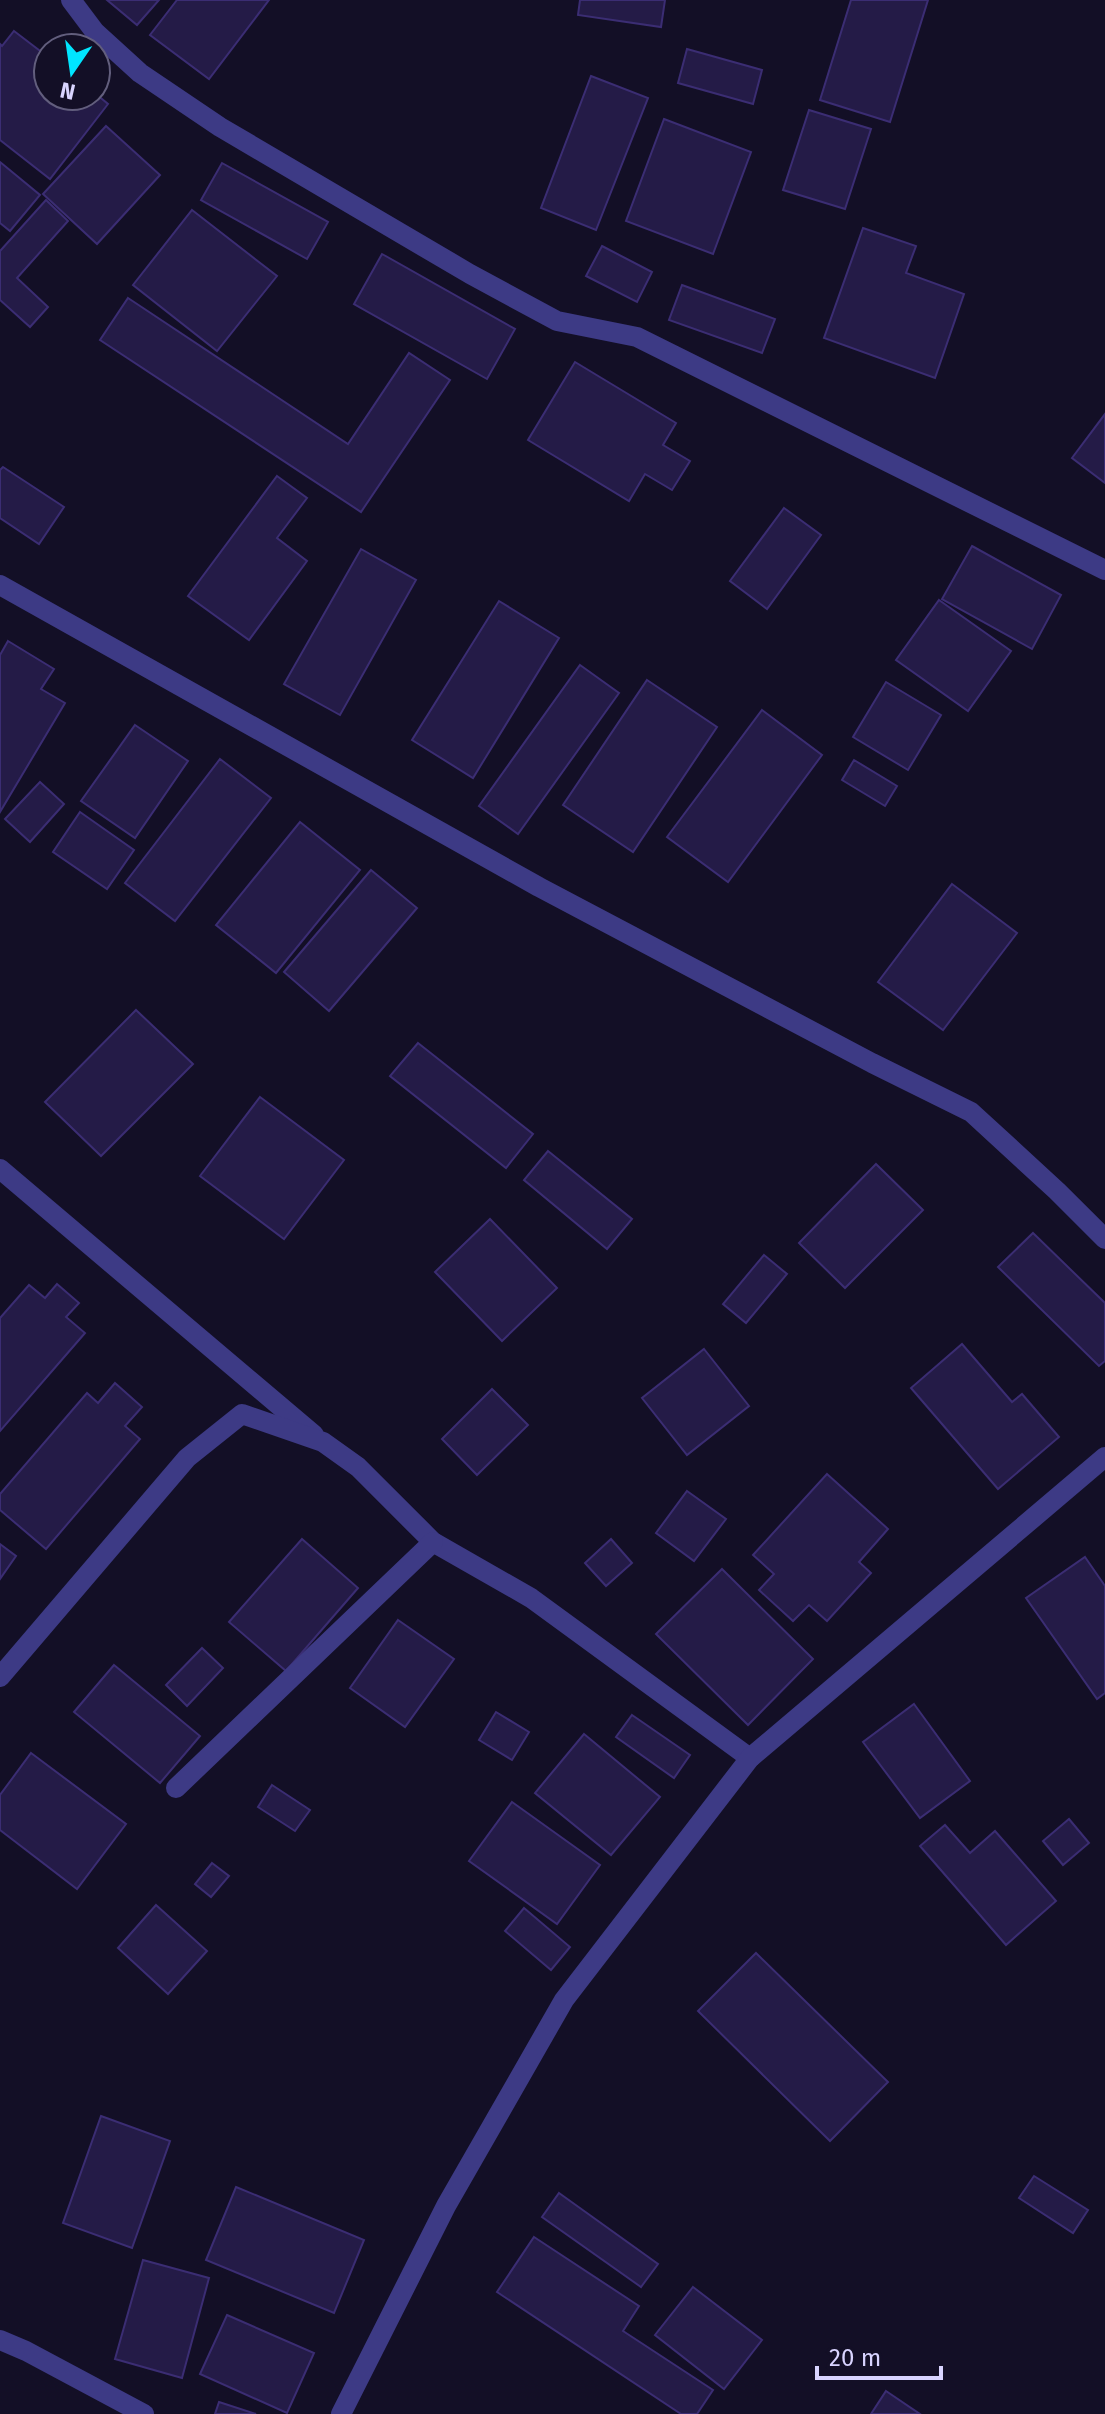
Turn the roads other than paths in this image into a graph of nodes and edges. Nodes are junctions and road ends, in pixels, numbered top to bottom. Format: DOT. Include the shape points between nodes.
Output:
graph roads {
  1 [pos="71,0"];
  2 [pos="1105,570"];
  3 [pos="0,585"];
  4 [pos="0,1169"];
  5 [pos="1105,1239"];
  6 [pos="323,1442"];
  7 [pos="1105,1457"];
  8 [pos="433,1542"];
  9 [pos="0,1677"];
  10 [pos="750,1758"];
  11 [pos="176,1788"];
  12 [pos="0,2340"];
  13 [pos="144,2414"];
  14 [pos="341,2414"];
  1 -- 2 [label="street" via="95,32 140,73 220,127 470,274 557,321 637,337"];
  3 -- 5 [label="street" via="539,887 971,1112"];
  4 -- 6 [label="street"];
  6 -- 8 [label="street" via="358,1467"];
  6 -- 9 [label="street" via="242,1414 187,1458"];
  7 -- 10 [label="street"];
  8 -- 10 [label="street" via="531,1598"];
  8 -- 11 [label="street"];
  10 -- 14 [label="street" via="564,2000 446,2206"];
  12 -- 13 [label="street"];
}
